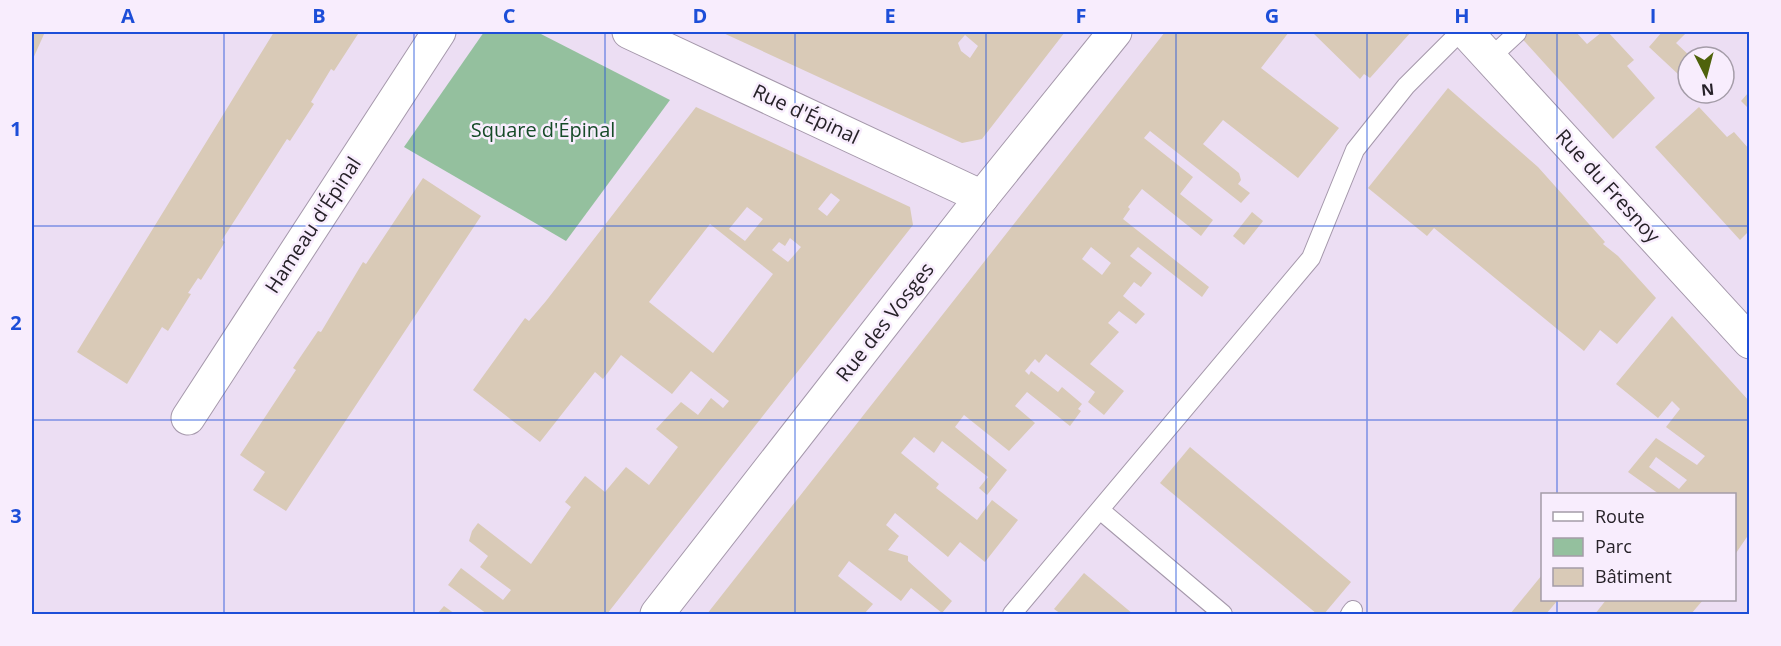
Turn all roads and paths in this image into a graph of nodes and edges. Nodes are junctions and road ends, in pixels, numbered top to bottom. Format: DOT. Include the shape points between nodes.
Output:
graph roads {
  1 [pos="439,32"];
  2 [pos="629,32"];
  3 [pos="1115,32"];
  4 [pos="1460,32"];
  5 [pos="1466,32"];
  6 [pos="1517,33"];
  7 [pos="1490,58"];
  8 [pos="982,197"];
  9 [pos="1749,342"];
  10 [pos="188,418"];
  11 [pos="1100,510"];
  12 [pos="657,615"];
  13 [pos="1012,615"];
  14 [pos="1223,615"];
  1 -- 10 [label="street, Hameau d'Épinal"];
  2 -- 8 [label="street, Rue d'Épinal"];
  3 -- 8 [label="street, Rue des Vosges"];
  4 -- 11 [label="lane" via="1406,86 1355,150 1311,258"];
  5 -- 7 [label="street, Rue du Fresnoy"];
  6 -- 7 [label="lane"];
  7 -- 9 [label="street, Rue du Fresnoy"];
  8 -- 12 [label="street, Rue des Vosges"];
  11 -- 13 [label="lane"];
  11 -- 14 [label="lane"];
}
